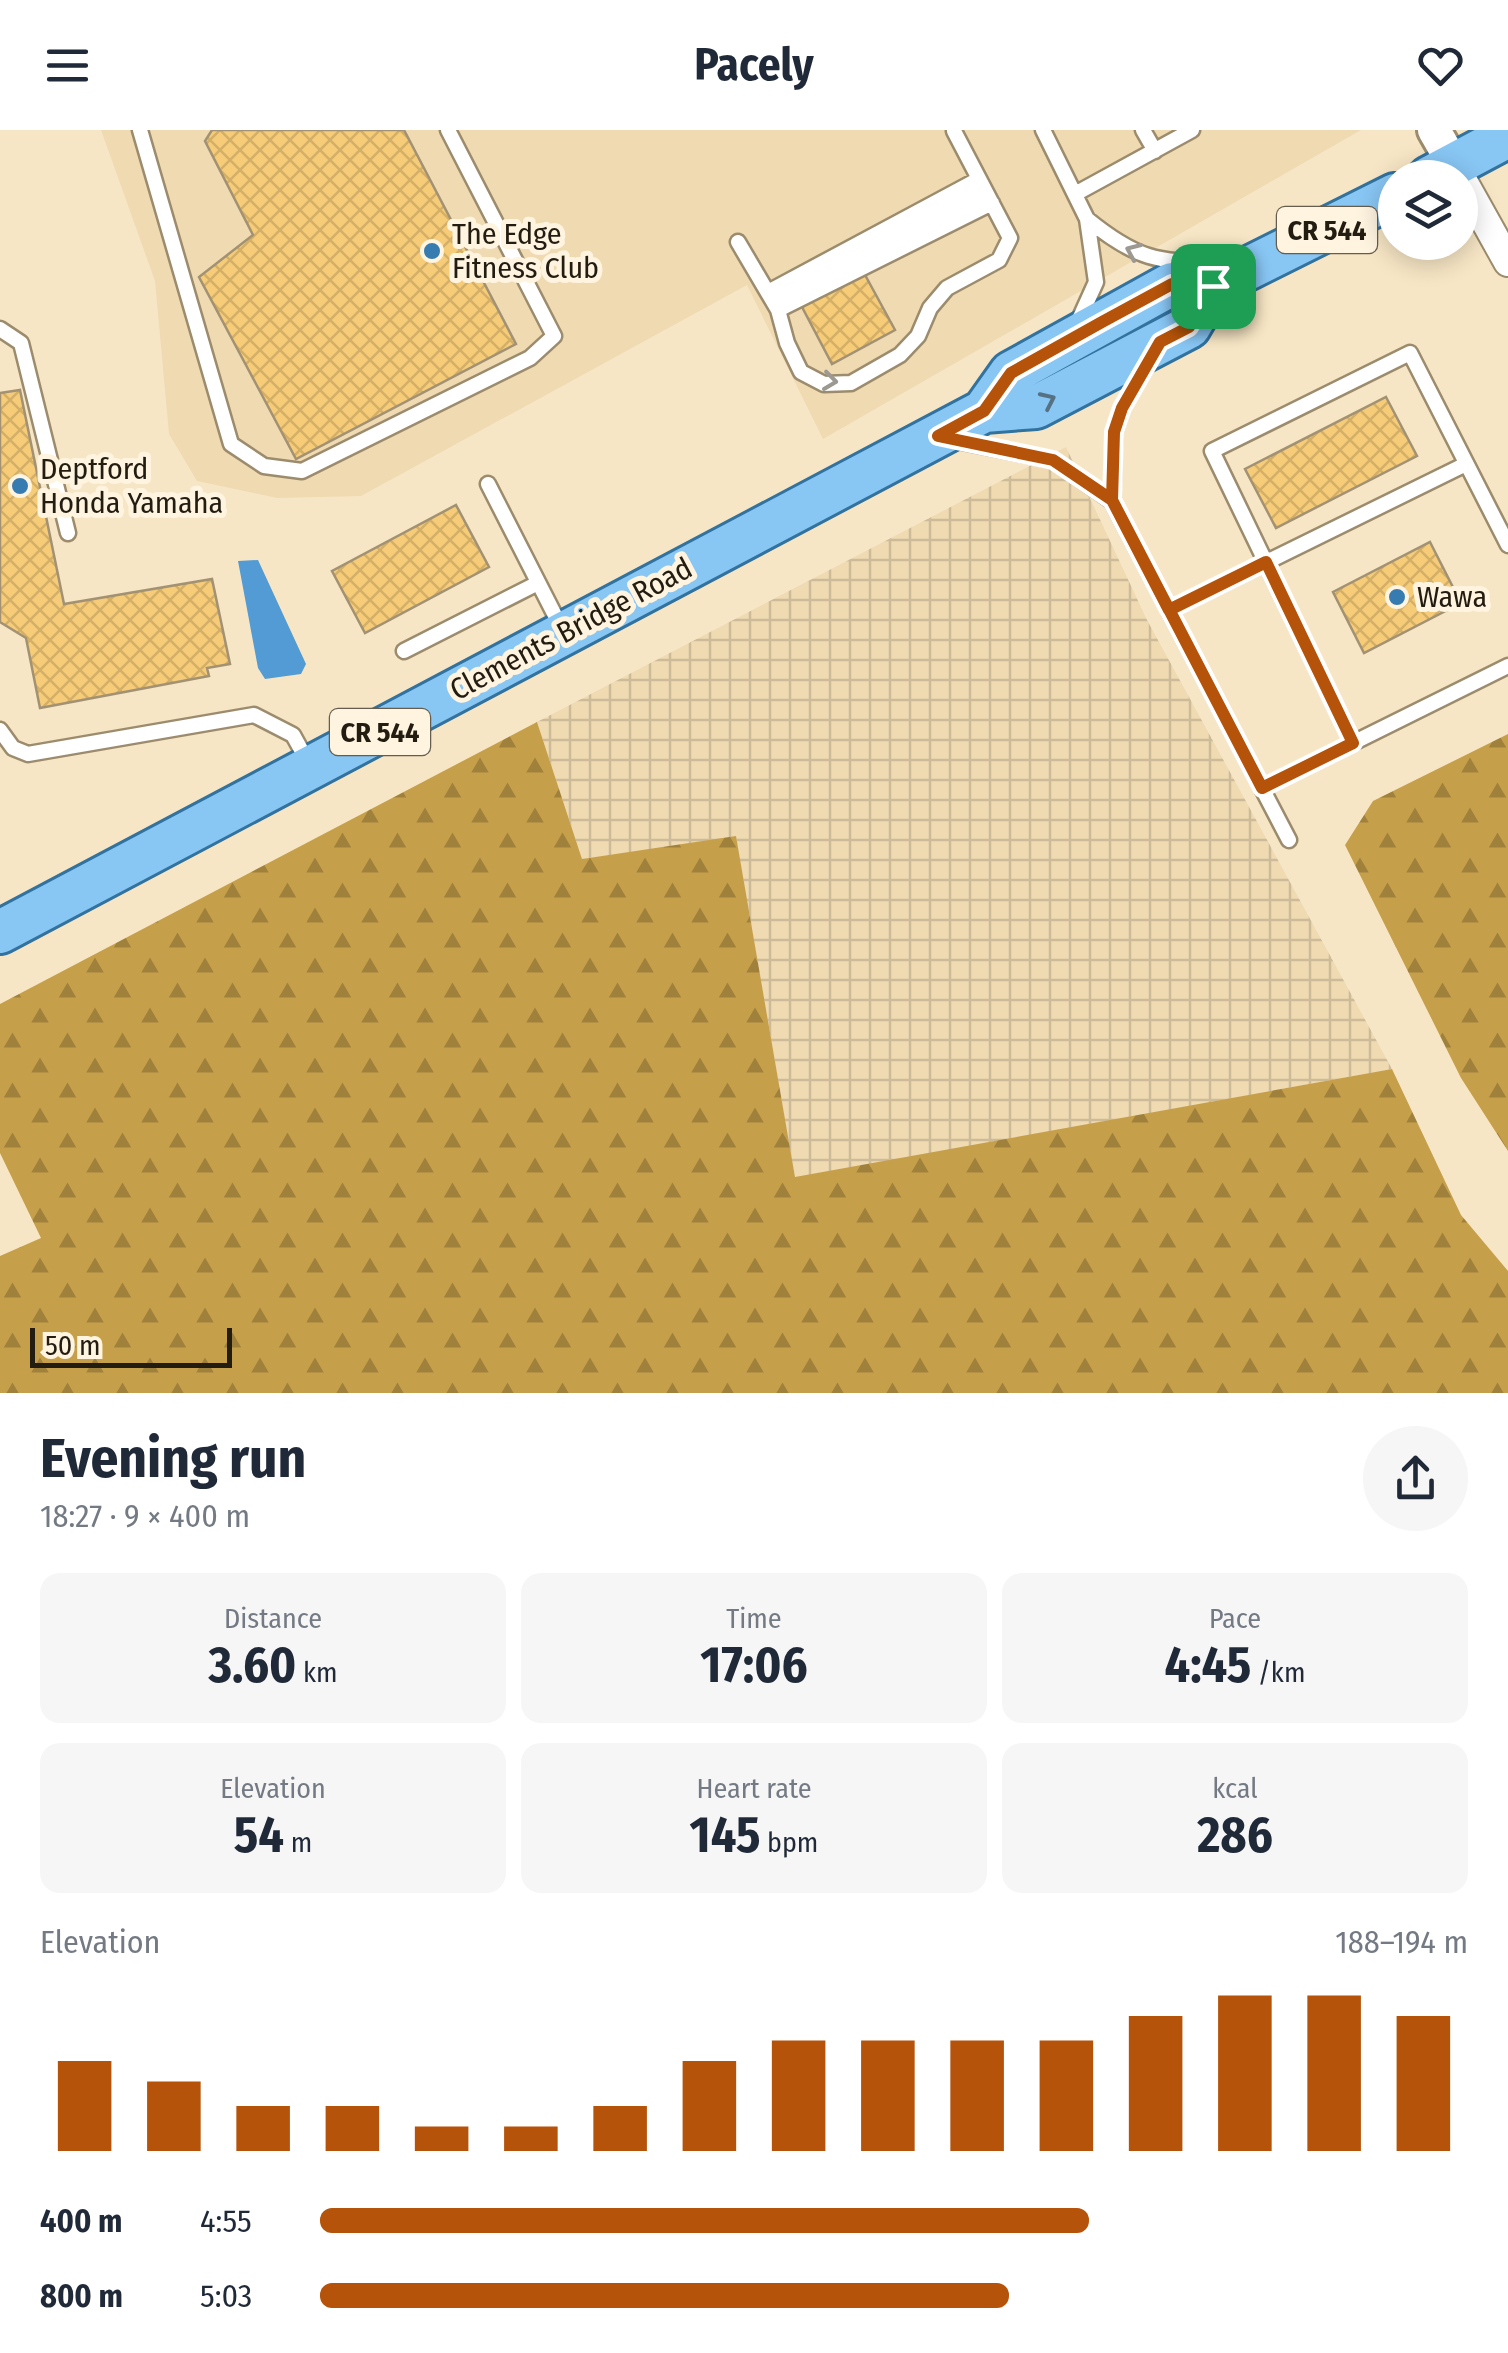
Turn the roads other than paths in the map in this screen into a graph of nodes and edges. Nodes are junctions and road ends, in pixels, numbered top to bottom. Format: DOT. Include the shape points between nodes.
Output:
graph roads {
  1 [pos="140,130"];
  2 [pos="448,130"];
  3 [pos="1043,130"];
  4 [pos="1144,130"];
  5 [pos="1192,130"];
  6 [pos="954,131"];
  7 [pos="1508,136"];
  8 [pos="1155,150"];
  9 [pos="1439,158"];
  10 [pos="985,191"];
  11 [pos="1075,194"];
  12 [pos="1378,203"];
  13 [pos="1087,220"];
  14 [pos="738,242"];
  15 [pos="1508,262"];
  16 [pos="1258,265"];
  17 [pos="1213,286"];
  18 [pos="773,302"];
  19 [pos="0,329"];
  20 [pos="1066,342"];
  21 [pos="1160,342"];
  22 [pos="984,411"];
  23 [pos="938,436"];
  24 [pos="1466,464"];
  25 [pos="488,484"];
  26 [pos="1112,500"];
  27 [pos="68,534"];
  28 [pos="1508,545"];
  29 [pos="1266,562"];
  30 [pos="538,582"];
  31 [pos="1169,610"];
  32 [pos="564,632"];
  33 [pos="404,652"];
  34 [pos="1508,666"];
  35 [pos="0,730"];
  36 [pos="1353,743"];
  37 [pos="311,768"];
  38 [pos="1262,788"];
  39 [pos="1289,840"];
  40 [pos="0,932"];
  1 -- 2 [label="lane" via="231,444 264,466 302,471 530,358 554,336"];
  3 -- 11 [label="lane"];
  4 -- 8 [label="lane"];
  5 -- 8 [label="lane"];
  6 -- 10 [label="lane"];
  7 -- 9 [label="main road"];
  8 -- 11 [label="lane"];
  9 -- 15 [label="street"];
  10 -- 18 [label="lane"];
  10 -- 18 [label="lane"];
  18 -- 10 [label="lane, one-way" via="801,372 824,384 851,382 900,356 947,288 999,260 1010,238"];
  11 -- 13 [label="lane"];
  12 -- 16 [label="main road, Clements Bridge Road / CR 544"];
  16 -- 13 [label="lane, one-way" via="1148,258"];
  13 -- 20 [label="lane" via="1096,282"];
  14 -- 18 [label="lane"];
  16 -- 17 [label="main road, Clements Bridge Road / CR 544"];
  17 -- 20 [label="main road, Clements Bridge Road / CR 544" via="1172,284"];
  17 -- 21 [label="main road, Clements Bridge Road / CR 544" via="1189,327"];
  19 -- 27 [label="lane" via="21,343"];
  20 -- 22 [label="main road, Clements Bridge Road / CR 544" via="1011,373"];
  22 -- 21 [label="main road, Clements Bridge Road / CR 544, one-way" via="1036,407"];
  21 -- 26 [label="lane" via="1114,432"];
  22 -- 23 [label="main road, Clements Bridge Road / CR 544"];
  23 -- 26 [label="lane" via="1053,460"];
  23 -- 32 [label="main road, Clements Bridge Road / CR 544"];
  24 -- 28 [label="lane"];
  24 -- 29 [label="lane"];
  24 -- 29 [label="lane" via="1410,353 1212,451"];
  25 -- 30 [label="lane"];
  26 -- 31 [label="lane"];
  29 -- 31 [label="lane"];
  29 -- 36 [label="lane"];
  30 -- 32 [label="lane"];
  30 -- 33 [label="lane"];
  31 -- 38 [label="lane"];
  32 -- 37 [label="main road, Clements Bridge Road / CR 544"];
  34 -- 36 [label="lane"];
  35 -- 37 [label="lane" via="13,748 28,754 254,716 293,735"];
  36 -- 38 [label="lane"];
  37 -- 40 [label="main road, Clements Bridge Road / CR 544"];
  38 -- 39 [label="lane"];
}
